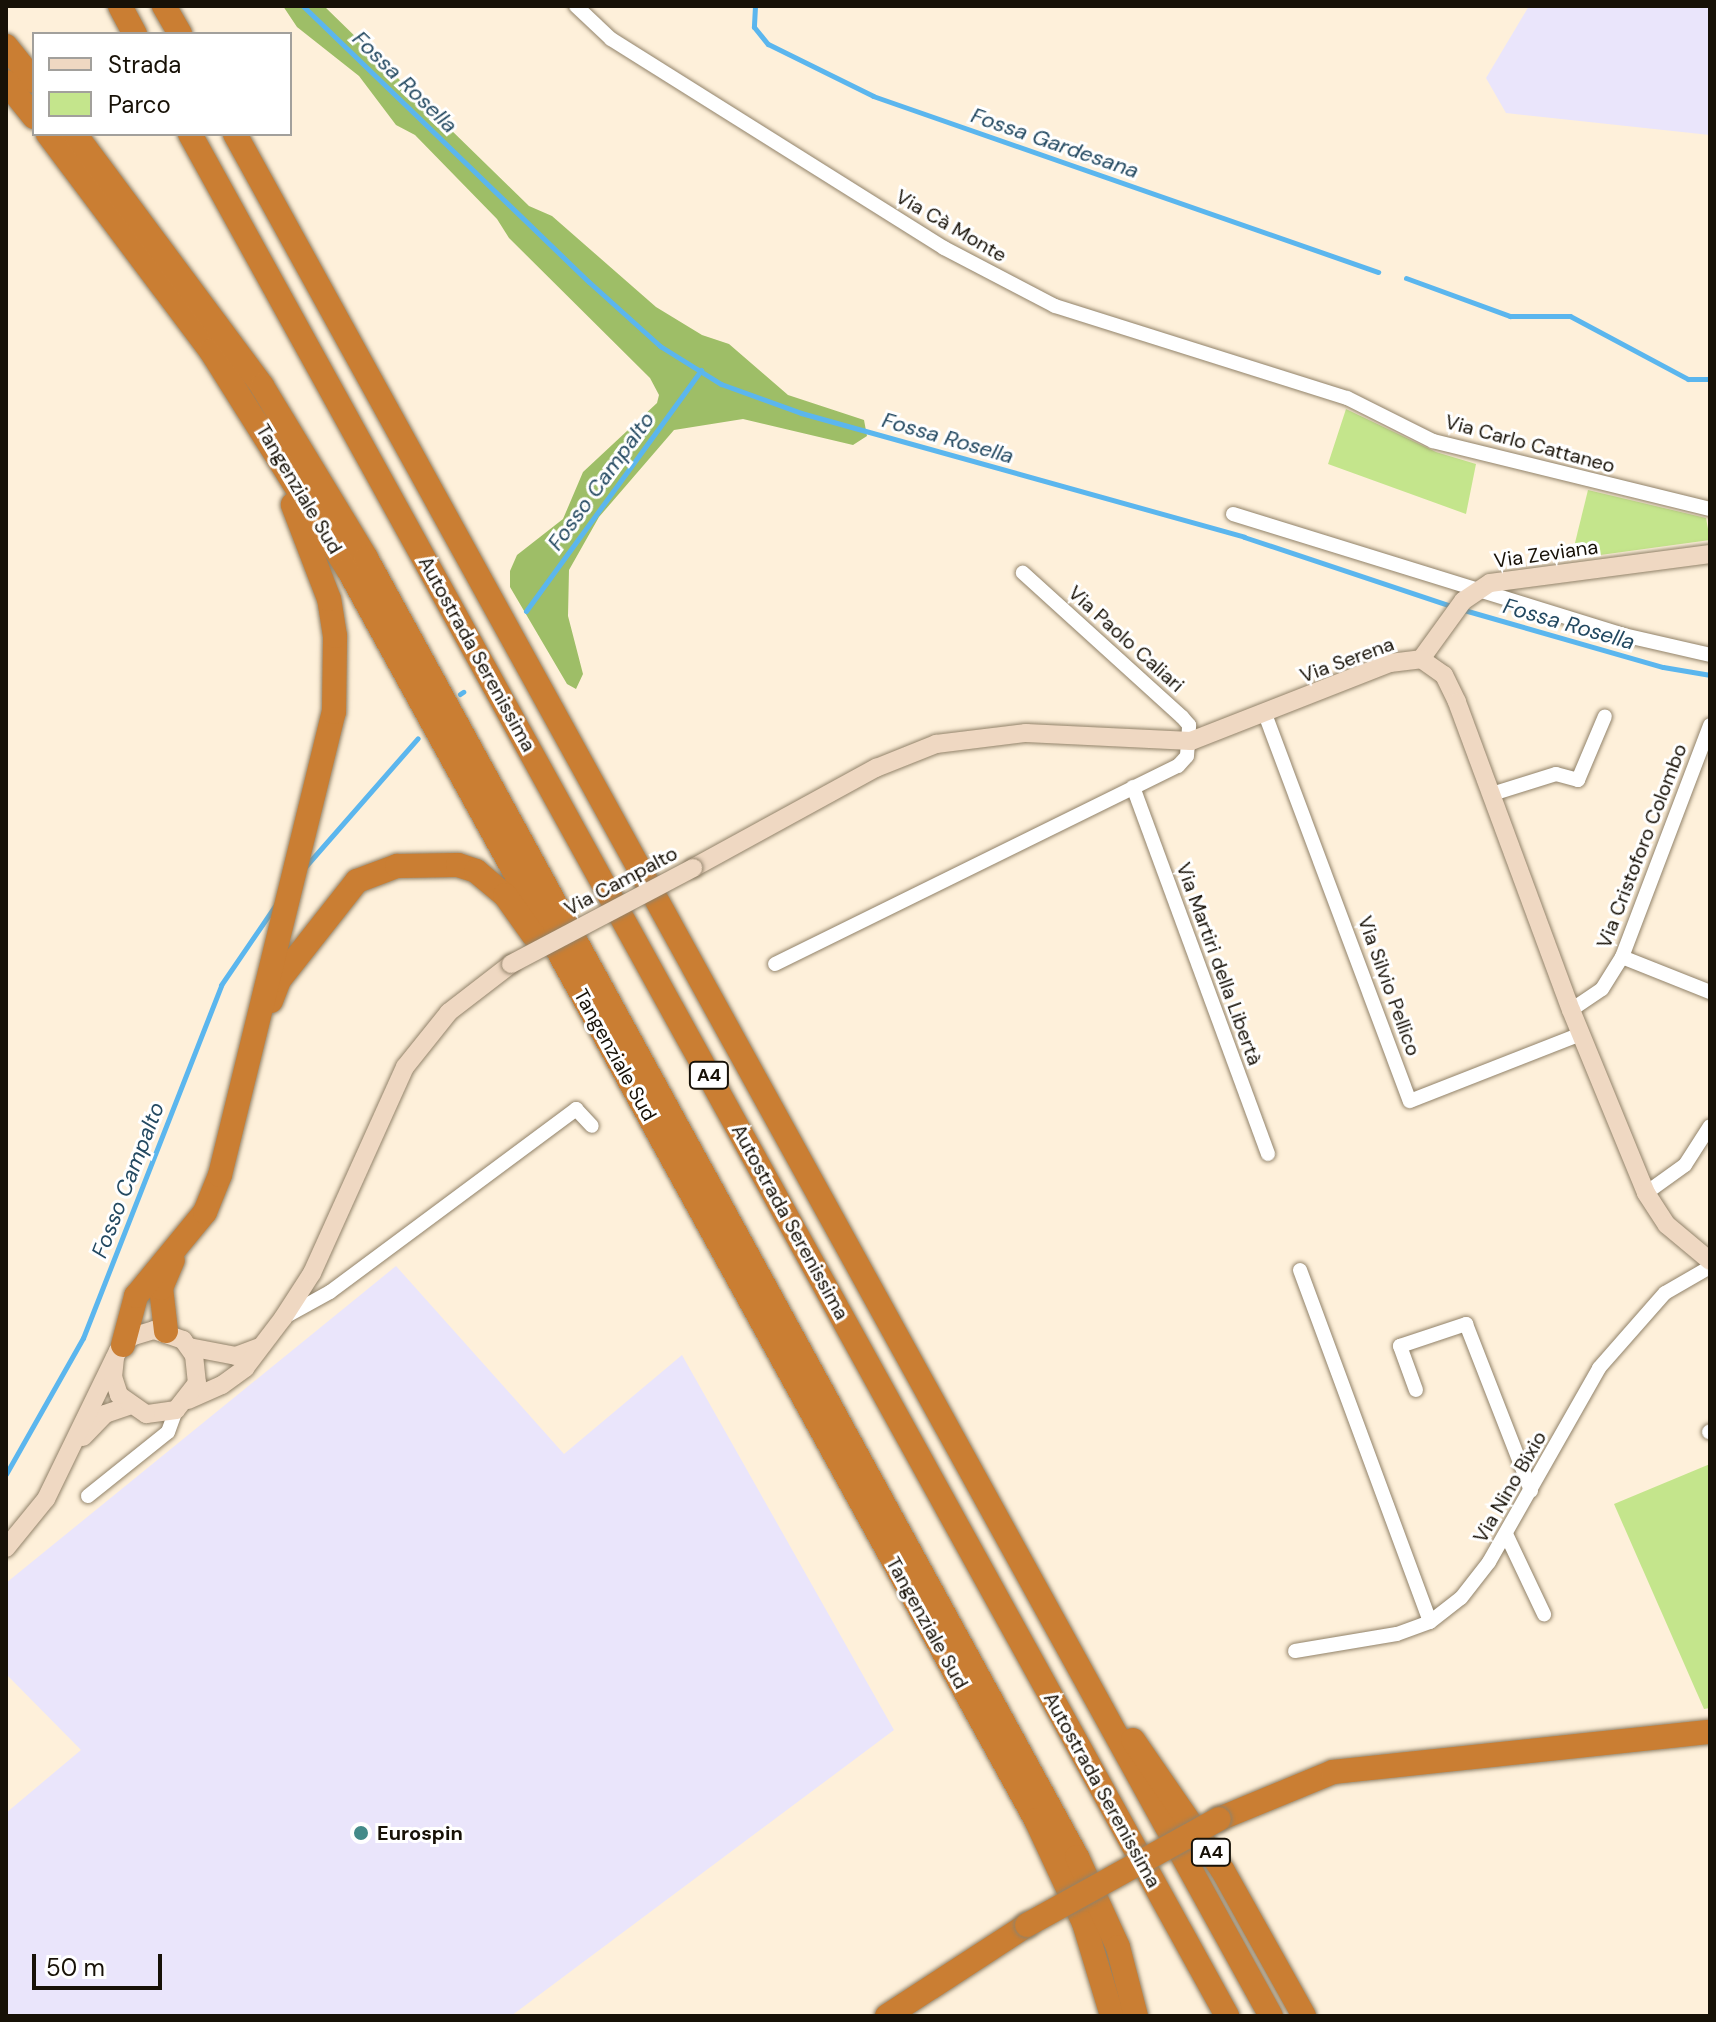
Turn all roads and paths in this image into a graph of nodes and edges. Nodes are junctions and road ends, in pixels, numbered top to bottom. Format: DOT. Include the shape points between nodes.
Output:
graph roads {
  1 [pos="120,6"];
  2 [pos="164,6"];
  3 [pos="576,6"];
  4 [pos="134,32"];
  5 [pos="179,32"];
  6 [pos="6,46"];
  7 [pos="32,78"];
  8 [pos="6,82"];
  9 [pos="32,114"];
  10 [pos="50,136"];
  11 [pos="76,136"];
  12 [pos="191,136"];
  13 [pos="236,136"];
  14 [pos="211,351"];
  15 [pos="1347,398"];
  16 [pos="1710,509"];
  17 [pos="1233,514"];
  18 [pos="1710,554"];
  19 [pos="1023,573"];
  20 [pos="1469,596"];
  21 [pos="1710,655"];
  22 [pos="1421,659"];
  23 [pos="1265,714"];
  24 [pos="1605,716"];
  25 [pos="1710,725"];
  26 [pos="1191,741"];
  27 [pos="1133,787"];
  28 [pos="1492,794"];
  29 [pos="1622,957"];
  30 [pos="775,964"];
  31 [pos="1710,992"];
  32 [pos="1571,1010"];
  33 [pos="1581,1034"];
  34 [pos="257,1036"];
  35 [pos="622,1069"];
  36 [pos="592,1126"];
  37 [pos="1710,1126"];
  38 [pos="1268,1154"];
  39 [pos="1646,1193"];
  40 [pos="179,1246"];
  41 [pos="1710,1264"];
  42 [pos="1300,1270"];
  43 [pos="283,1318"];
  44 [pos="166,1331"];
  45 [pos="263,1345"];
  46 [pos="189,1347"];
  47 [pos="119,1351"];
  48 [pos="1416,1390"];
  49 [pos="182,1405"];
  50 [pos="128,1406"];
  51 [pos="73,1448"];
  52 [pos="1531,1491"];
  53 [pos="88,1496"];
  54 [pos="1506,1534"];
  55 [pos="6,1548"];
  56 [pos="1544,1614"];
  57 [pos="1430,1622"];
  58 [pos="1295,1651"];
  59 [pos="1098,1700"];
  60 [pos="1710,1732"];
  61 [pos="887,2016"];
  62 [pos="1112,2016"];
  63 [pos="1136,2016"];
  64 [pos="1227,2016"];
  65 [pos="1271,2016"];
  66 [pos="1304,2016"];
  1 -- 4 [label="highway"];
  2 -- 5 [label="highway"];
  3 -- 15 [label="street, Via Cà Monte" via="611,39 944,248 1055,306"];
  6 -- 7 [label="highway"];
  8 -- 9 [label="highway"];
  10 -- 14 [label="highway, Tangenziale Sud"];
  11 -- 63 [label="highway, Tangenziale Sud" via="262,386 366,558 1077,1857 1118,1947"];
  12 -- 64 [label="highway, Autostrada Serenissima / A4"];
  13 -- 59 [label="highway, Autostrada Serenissima / A4"];
  14 -- 34 [label="highway" via="307,533 321,567 335,636 334,712 316,799 264,985"];
  14 -- 35 [label="highway, Tangenziale Sud" via="341,557"];
  15 -- 16 [label="street, Via Carlo Cattaneo" via="1433,441"];
  17 -- 20 [label="street"];
  18 -- 20 [label="street, Via Zeviana" via="1490,583"];
  19 -- 26 [label="street, Via Paolo Caliari" via="1175,709 1189,725"];
  20 -- 21 [label="street"];
  20 -- 22 [label="street"];
  22 -- 23 [label="street, Via Serena" via="1390,663"];
  22 -- 28 [label="street, Via Serena" via="1444,675"];
  23 -- 26 [label="street, Via Serena"];
  23 -- 33 [label="street, Via Silvio Pellico" via="1410,1101"];
  24 -- 28 [label="street" via="1578,780 1556,774"];
  25 -- 29 [label="street, Via Cristoforo Colombo"];
  26 -- 27 [label="street" via="1178,766"];
  26 -- 43 [label="street, Via Campalto, bridge" via="1026,733 936,744 876,768 511,964 449,1012 405,1067 312,1273"];
  27 -- 30 [label="street"];
  27 -- 38 [label="street, Via Martiri della Libertà"];
  28 -- 32 [label="street, Via Serena"];
  29 -- 31 [label="street"];
  29 -- 32 [label="street, Via Cristoforo Colombo" via="1602,989"];
  32 -- 33 [label="street, Via Serena"];
  33 -- 39 [label="street, Via Serena"];
  34 -- 35 [label="highway" via="279,980 357,881 397,866 458,865 492,881 513,905 570,998"];
  34 -- 40 [label="highway" via="220,1175 205,1212"];
  35 -- 62 [label="highway, Tangenziale Sud" via="1036,1820 1084,1923"];
  36 -- 43 [label="street" via="576,1109 330,1292"];
  37 -- 39 [label="street" via="1685,1165"];
  39 -- 41 [label="street, Via Serena" via="1667,1225"];
  40 -- 44 [label="highway" via="161,1288"];
  40 -- 47 [label="highway" via="136,1296"];
  41 -- 52 [label="street, Via Nino Bixio" via="1665,1293 1620,1340"];
  42 -- 57 [label="street"];
  43 -- 45 [label="street, Via Campalto"];
  44 -- 46 [label="street"];
  44 -- 47 [label="street" via="142,1332"];
  45 -- 46 [label="street" via="236,1356"];
  45 -- 49 [label="street, Via Campalto" via="222,1385"];
  46 -- 49 [label="street" via="198,1373"];
  47 -- 50 [label="street" via="115,1386"];
  47 -- 51 [label="street"];
  48 -- 52 [label="street" via="1400,1346 1466,1324"];
  49 -- 50 [label="street" via="154,1415"];
  49 -- 53 [label="street" via="168,1432"];
  50 -- 51 [label="street" via="105,1414"];
  51 -- 55 [label="street" via="46,1499"];
  52 -- 54 [label="street, Via Nino Bixio"];
  54 -- 56 [label="street"];
  54 -- 57 [label="street, Via Nino Bixio" via="1461,1598"];
  57 -- 58 [label="street, Via Nino Bixio" via="1397,1634"];
  59 -- 65 [label="highway, Autostrada Serenissima / A4"];
  59 -- 66 [label="highway, A4" via="1166,1784 1223,1871"];
  60 -- 61 [label="highway, bridge" via="1333,1772 1219,1819 1027,1925"];
}
